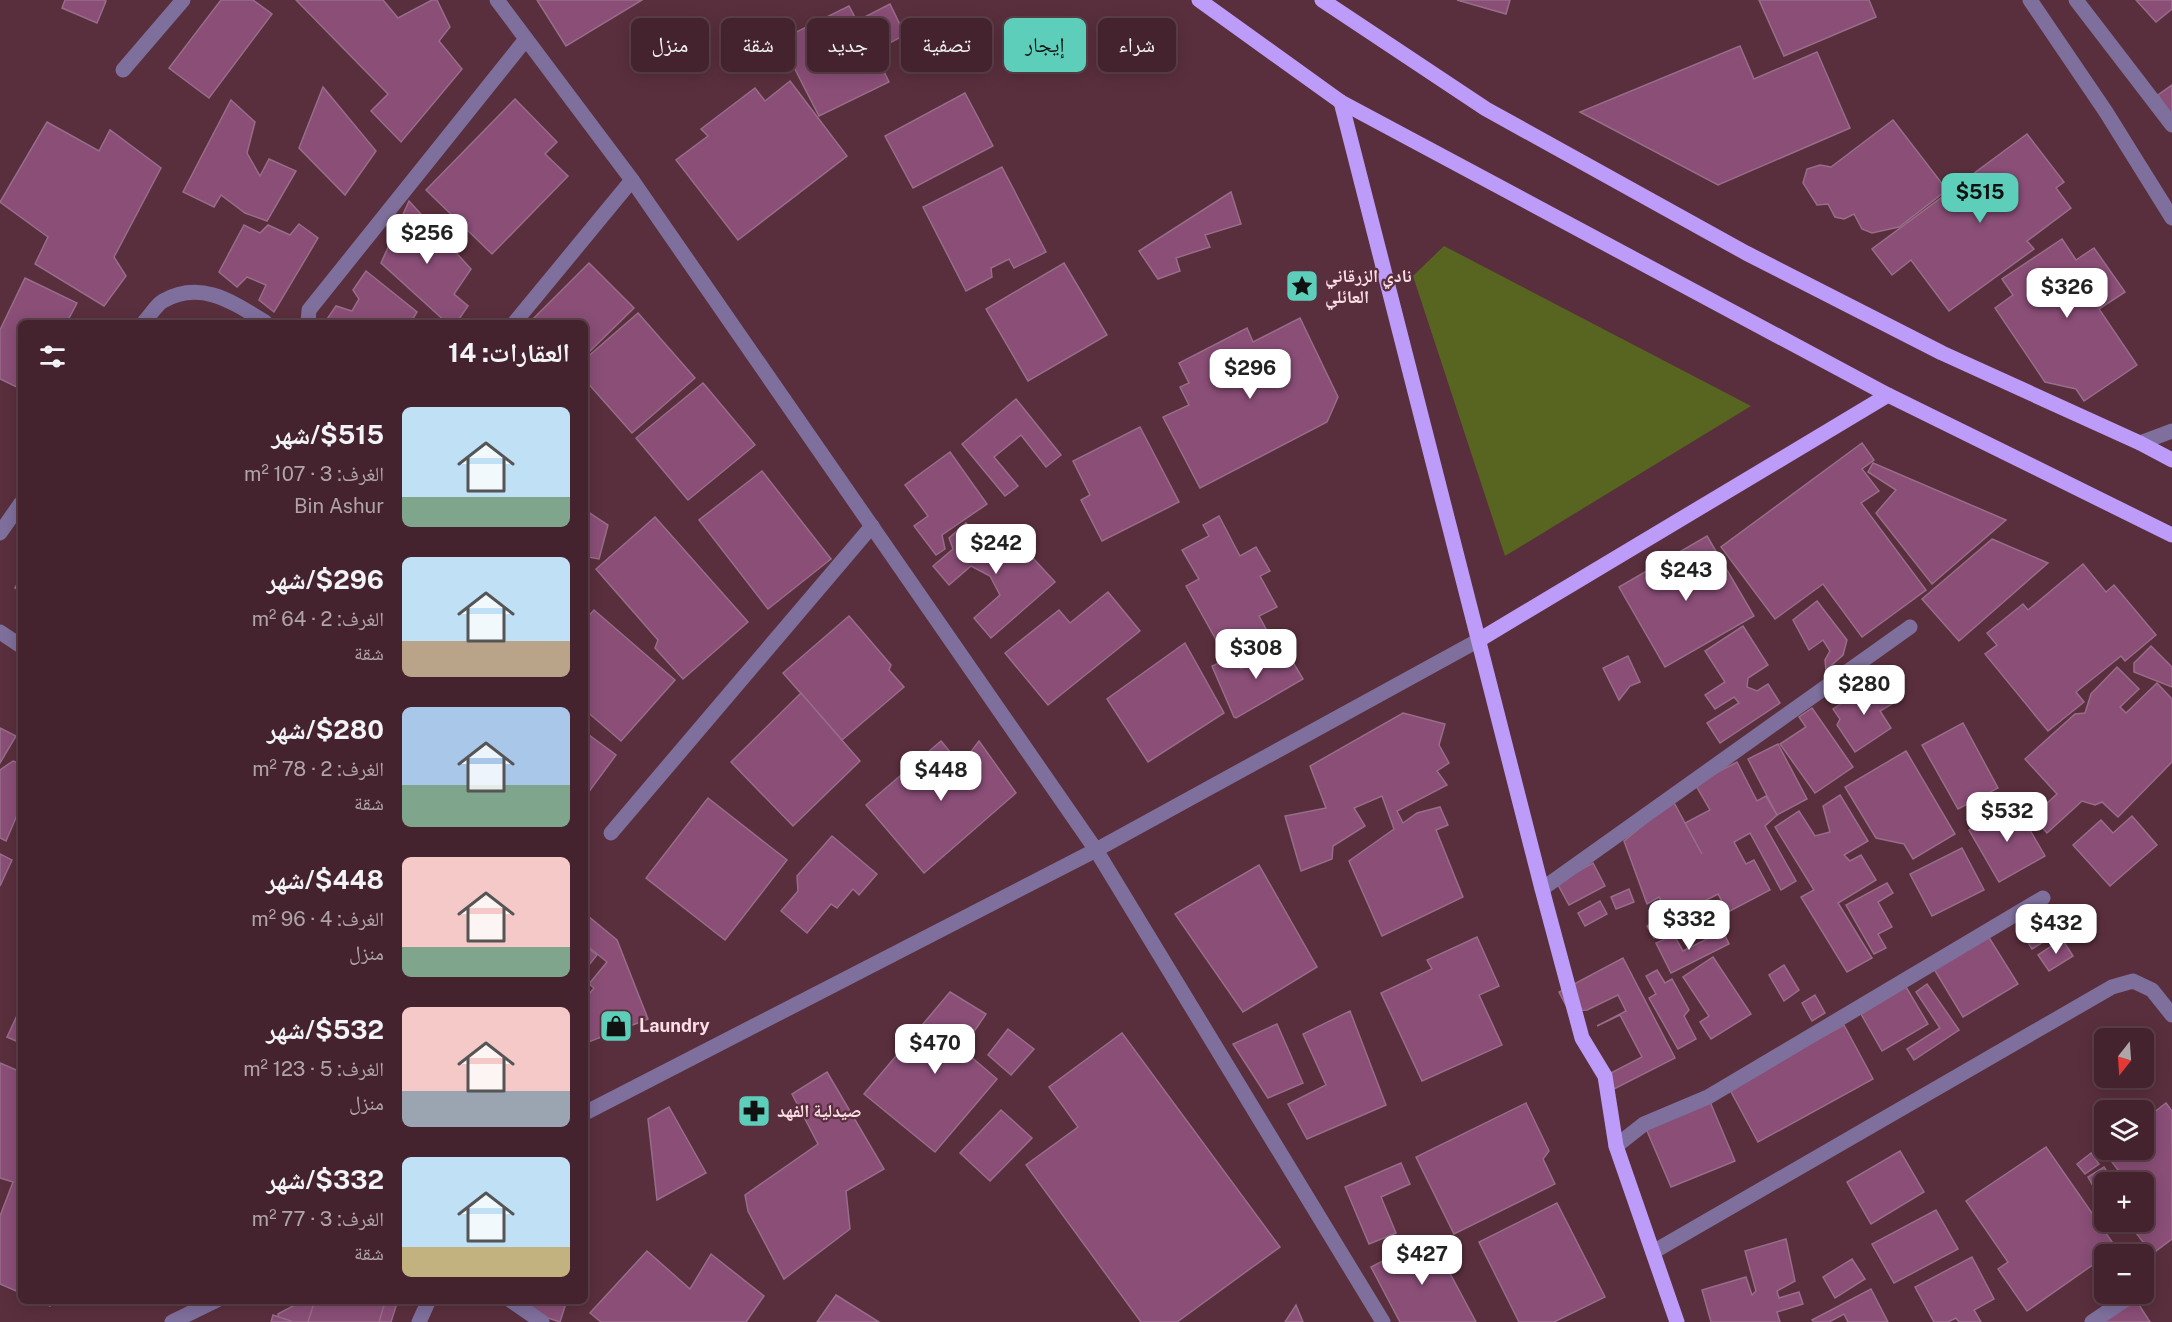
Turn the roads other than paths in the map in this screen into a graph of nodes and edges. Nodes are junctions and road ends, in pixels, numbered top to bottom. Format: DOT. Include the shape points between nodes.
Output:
graph roads {
  1 [pos="183,0"];
  2 [pos="497,0"];
  3 [pos="1199,0"];
  4 [pos="1322,0"];
  5 [pos="2030,0"];
  6 [pos="2076,0"];
  7 [pos="526,39"];
  8 [pos="123,70"];
  9 [pos="1341,102"];
  10 [pos="2172,125"];
  11 [pos="632,180"];
  12 [pos="2172,218"];
  13 [pos="146,320"];
  14 [pos="262,320"];
  15 [pos="308,320"];
  16 [pos="517,320"];
  17 [pos="1888,395"];
  18 [pos="2172,431"];
  19 [pos="2139,443"];
  20 [pos="2172,460"];
  21 [pos="18,507"];
  22 [pos="872,526"];
  23 [pos="0,533"];
  24 [pos="2172,535"];
  25 [pos="1910,627"];
  26 [pos="0,632"];
  27 [pos="1479,640"];
  28 [pos="18,644"];
  29 [pos="611,833"];
  30 [pos="1096,850"];
  31 [pos="1542,889"];
  32 [pos="2043,898"];
  33 [pos="2172,1015"];
  34 [pos="588,1111"];
  35 [pos="1616,1146"];
  36 [pos="1653,1252"];
  37 [pos="209,1304"];
  38 [pos="427,1304"];
  39 [pos="516,1304"];
  40 [pos="2118,1304"];
  41 [pos="172,1322"];
  42 [pos="419,1322"];
  43 [pos="542,1322"];
  44 [pos="1383,1322"];
  45 [pos="1677,1322"];
  46 [pos="2092,1322"];
  1 -- 8 [label="street"];
  2 -- 7 [label="street"];
  3 -- 9 [label="main road"];
  4 -- 19 [label="main road" via="1486,109 1746,253 1942,353"];
  5 -- 12 [label="street"];
  6 -- 10 [label="street"];
  7 -- 11 [label="street"];
  7 -- 15 [label="street" via="309,310"];
  9 -- 17 [label="main road"];
  9 -- 27 [label="main road"];
  11 -- 16 [label="street"];
  11 -- 22 [label="street"];
  13 -- 14 [label="street" via="162,301 189,292 222,296"];
  17 -- 24 [label="main road"];
  17 -- 27 [label="main road"];
  18 -- 19 [label="street"];
  19 -- 20 [label="main road"];
  21 -- 23 [label="street"];
  22 -- 29 [label="street"];
  22 -- 30 [label="street"];
  25 -- 31 [label="street"];
  26 -- 28 [label="street"];
  27 -- 30 [label="street"];
  27 -- 31 [label="main road"];
  30 -- 34 [label="street"];
  30 -- 44 [label="street"];
  31 -- 35 [label="main road" via="1582,1038 1605,1076"];
  32 -- 35 [label="street" via="1708,1097 1644,1124"];
  33 -- 36 [label="street" via="2152,990 2133,981 2112,987"];
  35 -- 36 [label="main road"];
  36 -- 45 [label="main road"];
  37 -- 41 [label="street"];
  38 -- 42 [label="street"];
  39 -- 43 [label="street"];
  40 -- 46 [label="street"];
}
